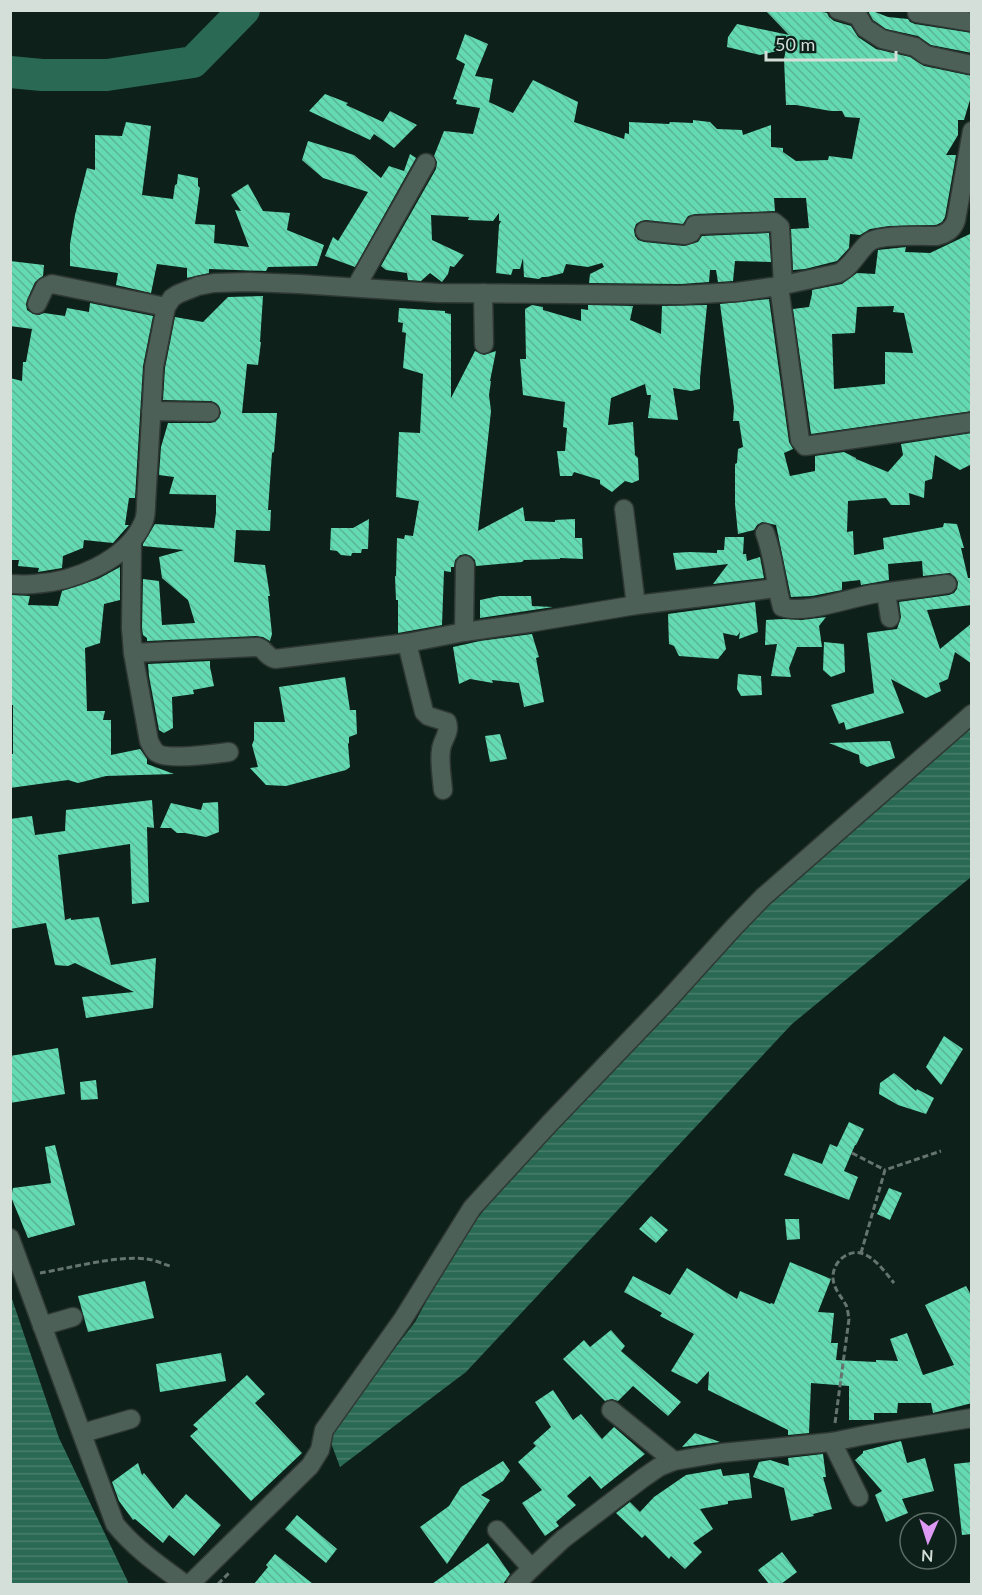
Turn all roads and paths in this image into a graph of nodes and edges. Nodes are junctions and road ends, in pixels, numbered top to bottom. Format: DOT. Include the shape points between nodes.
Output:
graph roads {
  1 [pos="838,10"];
  2 [pos="917,13"];
  3 [pos="972,22"];
  4 [pos="972,65"];
  5 [pos="972,131"];
  6 [pos="426,163"];
  7 [pos="645,231"];
  8 [pos="781,285"];
  9 [pos="356,288"];
  10 [pos="483,293"];
  11 [pos="37,304"];
  12 [pos="166,307"];
  13 [pos="484,344"];
  14 [pos="151,411"];
  15 [pos="210,412"];
  16 [pos="972,422"];
  17 [pos="624,509"];
  18 [pos="765,533"];
  19 [pos="132,541"];
  20 [pos="465,565"];
  21 [pos="10,584"];
  22 [pos="947,584"];
  23 [pos="777,588"];
  24 [pos="886,593"];
  25 [pos="636,605"];
  26 [pos="890,618"];
  27 [pos="464,632"];
  28 [pos="407,643"];
  29 [pos="133,653"];
  30 [pos="972,714"];
  31 [pos="229,752"];
  32 [pos="443,790"];
  33 [pos="941,1152"];
  34 [pos="852,1153"];
  35 [pos="885,1170"];
  36 [pos="10,1238"];
  37 [pos="861,1253"];
  38 [pos="170,1266"];
  39 [pos="24,1276"];
  40 [pos="894,1283"];
  41 [pos="73,1317"];
  42 [pos="42,1326"];
  43 [pos="611,1410"];
  44 [pos="972,1418"];
  45 [pos="131,1419"];
  46 [pos="82,1433"];
  47 [pos="832,1442"];
  48 [pos="674,1461"];
  49 [pos="859,1497"];
  50 [pos="497,1530"];
  51 [pos="533,1567"];
  52 [pos="185,1584"];
  53 [pos="190,1584"];
  54 [pos="516,1584"];
  1 -- 4 [label="street" via="858,16 865,28 882,39 915,47 926,55"];
  2 -- 3 [label="street"];
  5 -- 8 [label="street" via="956,220 948,232 874,239 839,273"];
  6 -- 9 [label="street"];
  7 -- 8 [label="street" via="685,235 695,225 774,222 780,227"];
  8 -- 10 [label="street" via="681,295"];
  8 -- 16 [label="street" via="800,440 805,446"];
  9 -- 10 [label="street"];
  9 -- 12 [label="street" via="214,283 177,294"];
  10 -- 13 [label="street"];
  11 -- 12 [label="street" via="45,287 52,284"];
  12 -- 14 [label="street" via="154,367"];
  14 -- 15 [label="street"];
  14 -- 19 [label="street" via="145,517"];
  17 -- 25 [label="street"];
  18 -- 23 [label="street"];
  19 -- 21 [label="street" via="82,574 33,585"];
  19 -- 29 [label="street"];
  20 -- 27 [label="street"];
  22 -- 24 [label="street"];
  23 -- 24 [label="street" via="782,607 790,610"];
  23 -- 25 [label="street"];
  24 -- 26 [label="street"];
  25 -- 27 [label="street"];
  27 -- 28 [label="street"];
  28 -- 29 [label="street" via="275,658 257,647"];
  28 -- 32 [label="street" via="424,712 449,726 441,749"];
  29 -- 31 [label="street" via="154,751 188,756"];
  30 -- 53 [label="street" via="763,897 472,1208 403,1319 324,1430 320,1450 310,1466"];
  33 -- 35 [label="path"];
  34 -- 35 [label="path"];
  35 -- 37 [label="path"];
  36 -- 39 [label="street"];
  37 -- 40 [label="path" via="878,1263"];
  37 -- 47 [label="path" via="844,1256 833,1277 849,1319"];
  38 -- 39 [label="path" via="148,1259 131,1259"];
  39 -- 42 [label="street"];
  41 -- 42 [label="street"];
  42 -- 46 [label="street"];
  43 -- 48 [label="street"];
  44 -- 47 [label="street"];
  45 -- 46 [label="street"];
  46 -- 52 [label="street" via="115,1524 139,1550"];
  47 -- 48 [label="street"];
  47 -- 49 [label="street"];
  48 -- 51 [label="street" via="643,1478"];
  50 -- 51 [label="street"];
  51 -- 54 [label="street"];
}
